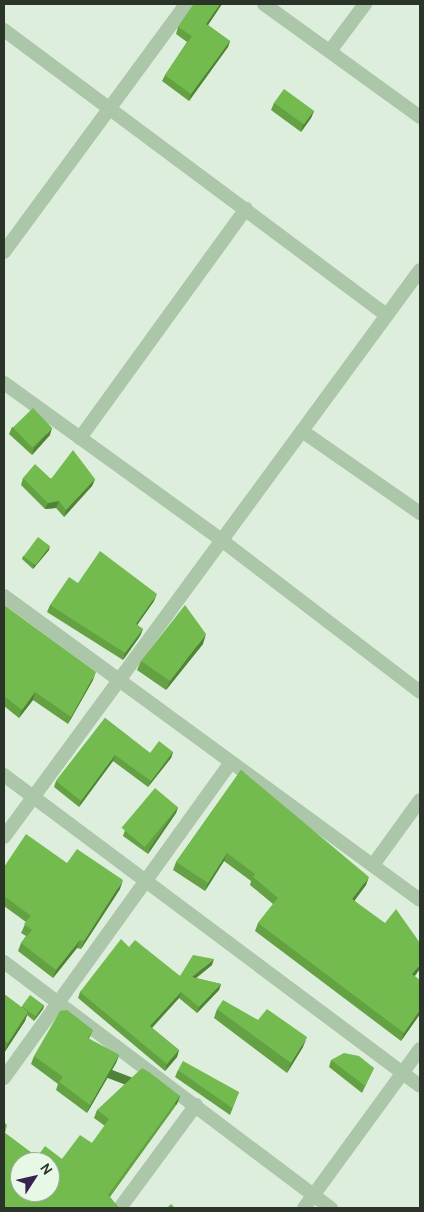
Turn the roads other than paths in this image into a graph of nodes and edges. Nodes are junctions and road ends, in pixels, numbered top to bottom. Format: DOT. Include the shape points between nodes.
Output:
graph roads {
  1 [pos="186,4"];
  2 [pos="264,4"];
  3 [pos="365,4"];
  4 [pos="4,30"];
  5 [pos="330,51"];
  6 [pos="112,107"];
  7 [pos="420,117"];
  8 [pos="246,210"];
  9 [pos="4,252"];
  10 [pos="420,270"];
  11 [pos="386,315"];
  12 [pos="4,383"];
  13 [pos="302,430"];
  14 [pos="80,438"];
  15 [pos="420,513"];
  16 [pos="220,538"];
  17 [pos="4,596"];
  18 [pos="118,679"];
  19 [pos="420,692"];
  20 [pos="230,764"];
  21 [pos="4,775"];
  22 [pos="33,797"];
  23 [pos="420,800"];
  24 [pos="4,837"];
  25 [pos="373,865"];
  26 [pos="145,881"];
  27 [pos="420,900"];
  28 [pos="4,962"];
  29 [pos="59,1002"];
  30 [pos="420,1049"];
  31 [pos="403,1074"];
  32 [pos="4,1078"];
  33 [pos="420,1086"];
  34 [pos="196,1105"];
  35 [pos="313,1195"];
  36 [pos="120,1208"];
  37 [pos="304,1208"];
  38 [pos="331,1208"];
  1 -- 6 [label="street"];
  2 -- 5 [label="street"];
  3 -- 5 [label="street"];
  4 -- 6 [label="street"];
  5 -- 7 [label="street"];
  6 -- 8 [label="street"];
  6 -- 9 [label="street"];
  8 -- 11 [label="street"];
  8 -- 14 [label="street"];
  10 -- 11 [label="street"];
  11 -- 13 [label="street"];
  12 -- 14 [label="street"];
  13 -- 15 [label="street"];
  13 -- 16 [label="street"];
  14 -- 16 [label="street"];
  16 -- 18 [label="street"];
  16 -- 19 [label="street"];
  17 -- 18 [label="street"];
  18 -- 20 [label="street"];
  18 -- 22 [label="street"];
  20 -- 25 [label="street"];
  20 -- 26 [label="street"];
  21 -- 22 [label="street"];
  22 -- 24 [label="street"];
  22 -- 26 [label="street"];
  23 -- 25 [label="street"];
  25 -- 27 [label="street"];
  26 -- 29 [label="street"];
  26 -- 31 [label="street"];
  28 -- 29 [label="street"];
  29 -- 32 [label="street"];
  29 -- 34 [label="street"];
  30 -- 31 [label="street"];
  31 -- 33 [label="street"];
  31 -- 35 [label="street"];
  34 -- 35 [label="street"];
  34 -- 36 [label="street"];
  35 -- 37 [label="street"];
  35 -- 38 [label="street"];
}
